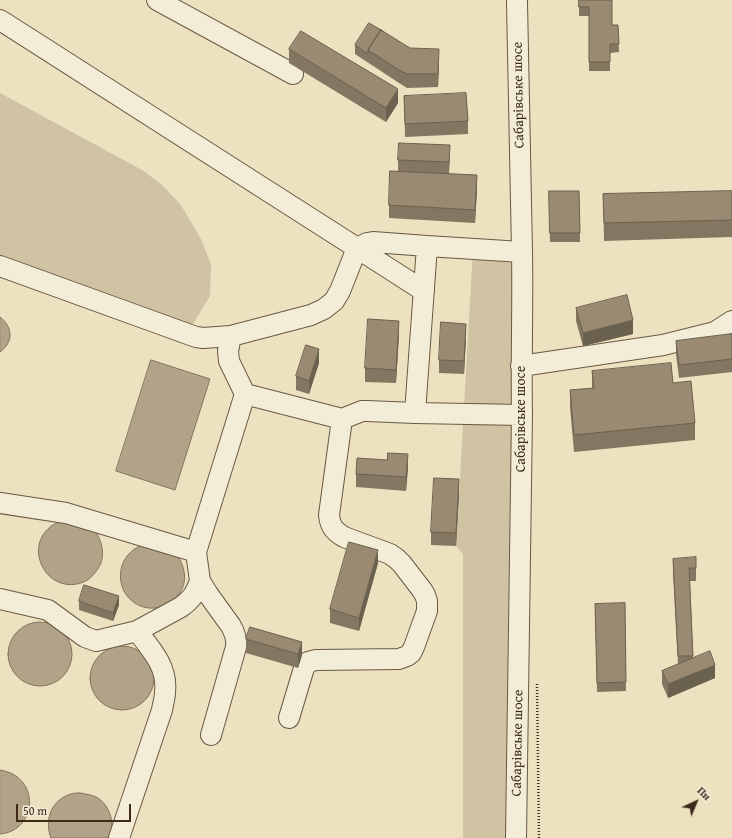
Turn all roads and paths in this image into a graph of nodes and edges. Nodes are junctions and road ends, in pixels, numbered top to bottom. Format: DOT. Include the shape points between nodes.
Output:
graph roads {
  1 [pos="157,0"];
  2 [pos="517,0"];
  3 [pos="0,20"];
  4 [pos="293,74"];
  5 [pos="427,246"];
  6 [pos="357,248"];
  7 [pos="522,252"];
  8 [pos="0,266"];
  9 [pos="424,291"];
  10 [pos="732,322"];
  11 [pos="724,330"];
  12 [pos="231,336"];
  13 [pos="521,366"];
  14 [pos="245,394"];
  15 [pos="415,413"];
  16 [pos="522,415"];
  17 [pos="342,419"];
  18 [pos="0,503"];
  19 [pos="196,552"];
  20 [pos="200,581"];
  21 [pos="0,599"];
  22 [pos="137,631"];
  23 [pos="289,718"];
  24 [pos="212,735"];
  25 [pos="119,838"];
  26 [pos="516,838"];
  1 -- 4 [label="street"];
  2 -- 7 [label="street, Сабарівське шосе"];
  3 -- 6 [label="street"];
  5 -- 6 [label="street" via="373,242"];
  5 -- 7 [label="street"];
  5 -- 9 [label="street"];
  6 -- 9 [label="street"];
  6 -- 12 [label="street" via="340,291 334,301 324,309 311,315"];
  7 -- 13 [label="street, Сабарівське шосе"];
  8 -- 12 [label="street" via="196,337"];
  9 -- 15 [label="street"];
  10 -- 11 [label="street"];
  11 -- 13 [label="street" via="663,344"];
  12 -- 14 [label="street" via="229,361"];
  13 -- 16 [label="street, Сабарівське шосе"];
  14 -- 17 [label="street"];
  14 -- 19 [label="street"];
  15 -- 16 [label="street"];
  15 -- 17 [label="street" via="367,410"];
  16 -- 26 [label="street, Сабарівське шосе"];
  17 -- 23 [label="street" via="329,515 331,526 338,534 390,554 402,564 425,595 427,611 412,651 403,658 308,662"];
  18 -- 19 [label="street" via="66,513"];
  19 -- 20 [label="street"];
  20 -- 22 [label="street" via="195,595 187,603"];
  20 -- 24 [label="street" via="234,630 236,641"];
  21 -- 22 [label="street" via="48,610 85,637 96,641"];
  22 -- 25 [label="street" via="162,668 165,691 162,710"];
}
